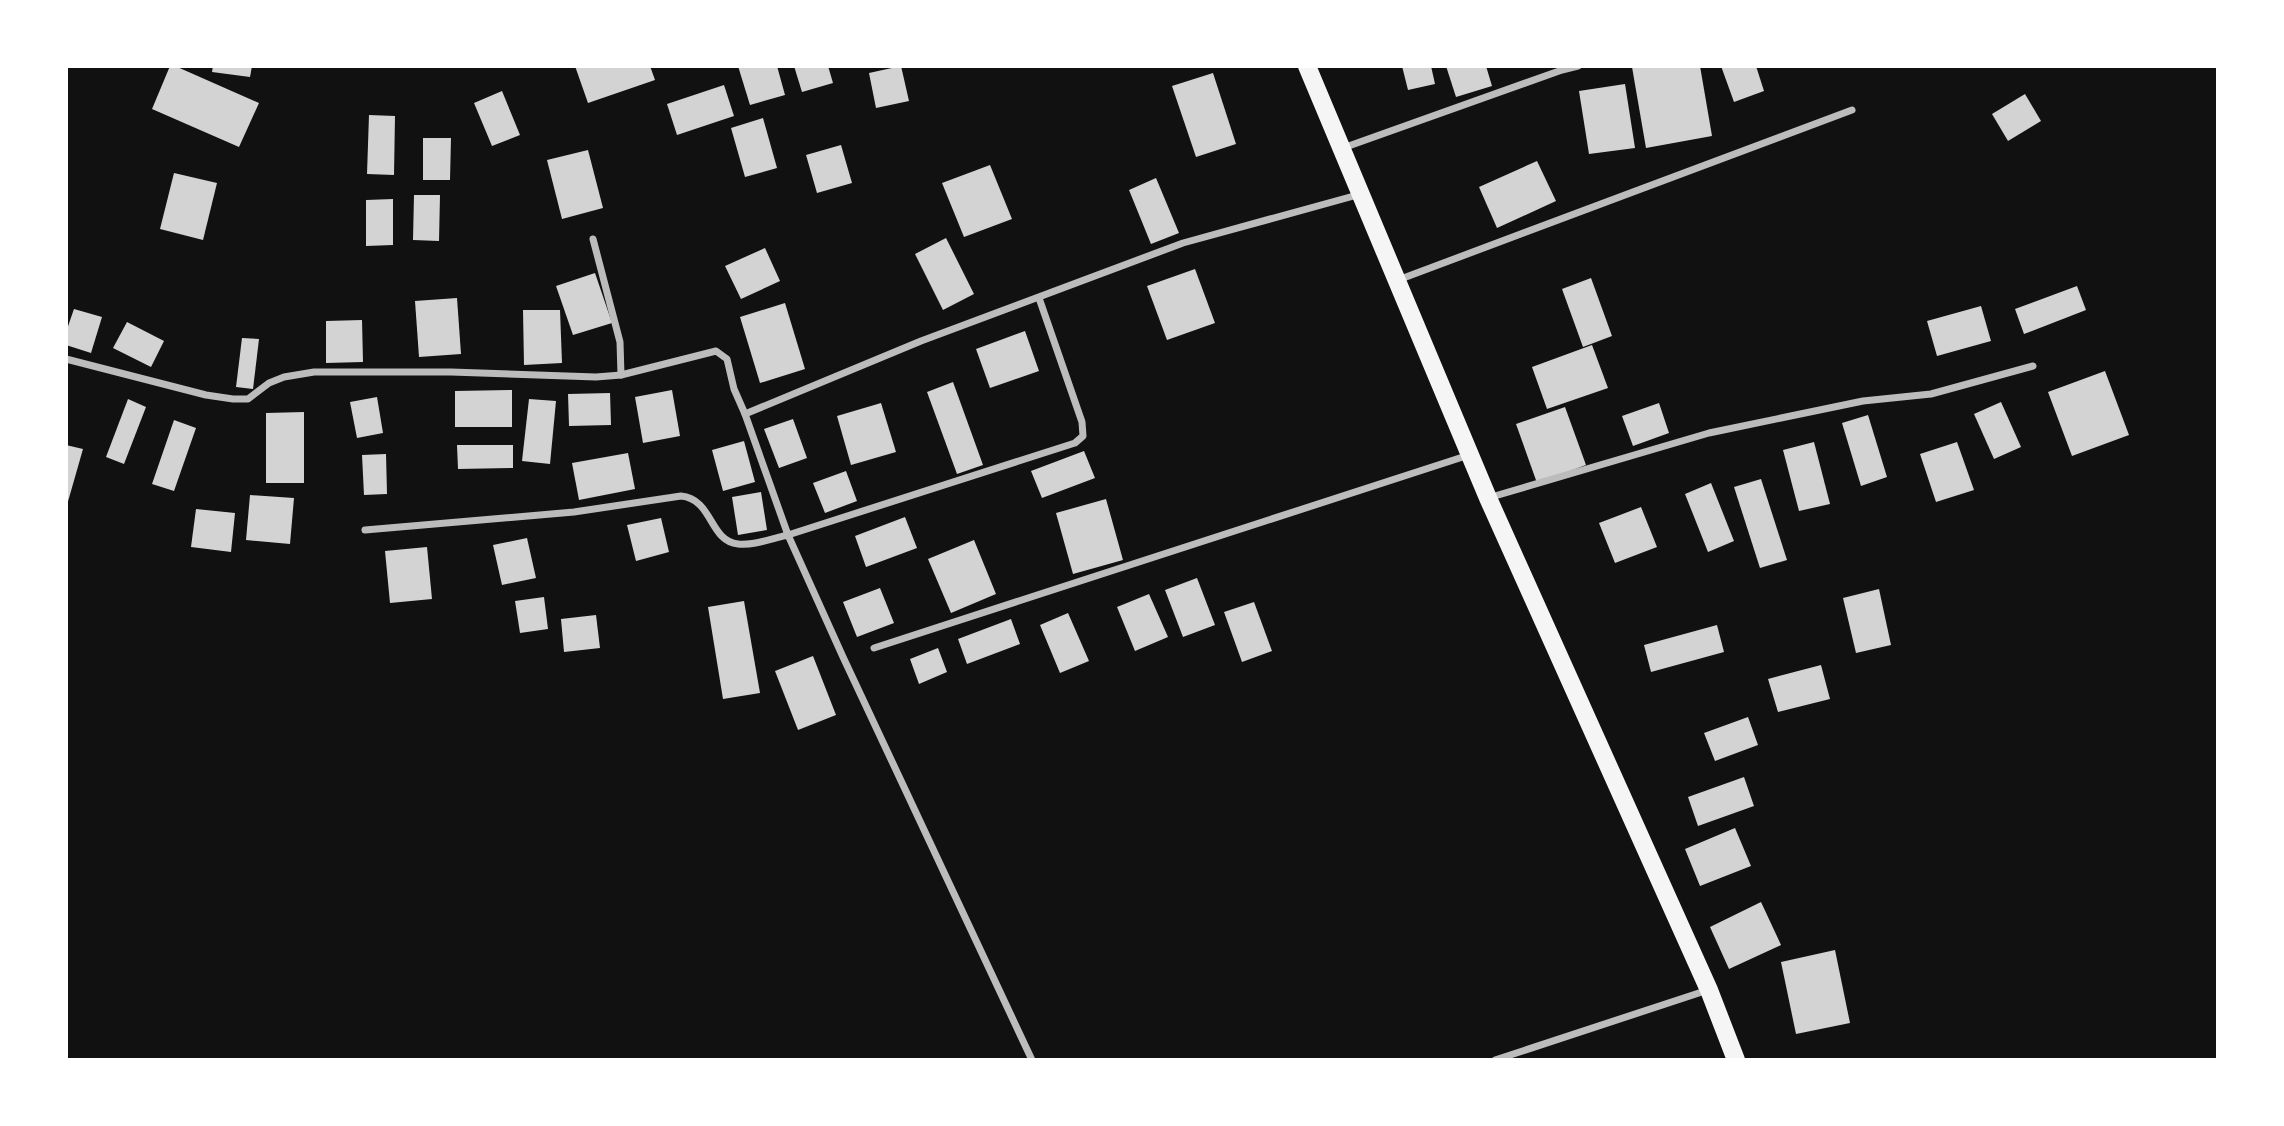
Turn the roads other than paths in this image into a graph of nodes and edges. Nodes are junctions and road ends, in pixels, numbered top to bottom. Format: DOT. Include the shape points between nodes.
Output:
graph roads {
  1 [pos="1307,66"];
  2 [pos="1578,66"];
  3 [pos="1852,110"];
  4 [pos="1342,148"];
  5 [pos="1361,194"];
  6 [pos="593,239"];
  7 [pos="1397,280"];
  8 [pos="1039,298"];
  9 [pos="66,359"];
  10 [pos="2033,366"];
  11 [pos="621,375"];
  12 [pos="745,414"];
  13 [pos="1470,455"];
  14 [pos="1488,498"];
  15 [pos="365,530"];
  16 [pos="788,535"];
  17 [pos="874,648"];
  18 [pos="1709,990"];
  19 [pos="1032,1059"];
  20 [pos="1495,1059"];
  21 [pos="1736,1059"];
  1 -- 4 [label="main road"];
  2 -- 4 [label="street"];
  3 -- 7 [label="street"];
  4 -- 5 [label="main road"];
  5 -- 7 [label="main road"];
  5 -- 8 [label="street" via="1183,243"];
  6 -- 11 [label="street" via="620,342"];
  7 -- 13 [label="main road"];
  8 -- 12 [label="street"];
  8 -- 16 [label="street" via="1083,422 1082,439"];
  9 -- 11 [label="street" via="233,399 248,399 284,377 314,372"];
  10 -- 14 [label="street" via="1931,394 1863,401 1709,433"];
  11 -- 12 [label="street" via="720,352 727,359"];
  12 -- 16 [label="street"];
  13 -- 14 [label="main road"];
  13 -- 17 [label="street"];
  14 -- 18 [label="main road"];
  15 -- 16 [label="street" via="574,512 681,496 698,502 721,535 736,544"];
  16 -- 19 [label="street"];
  18 -- 20 [label="street"];
  18 -- 21 [label="main road"];
}
